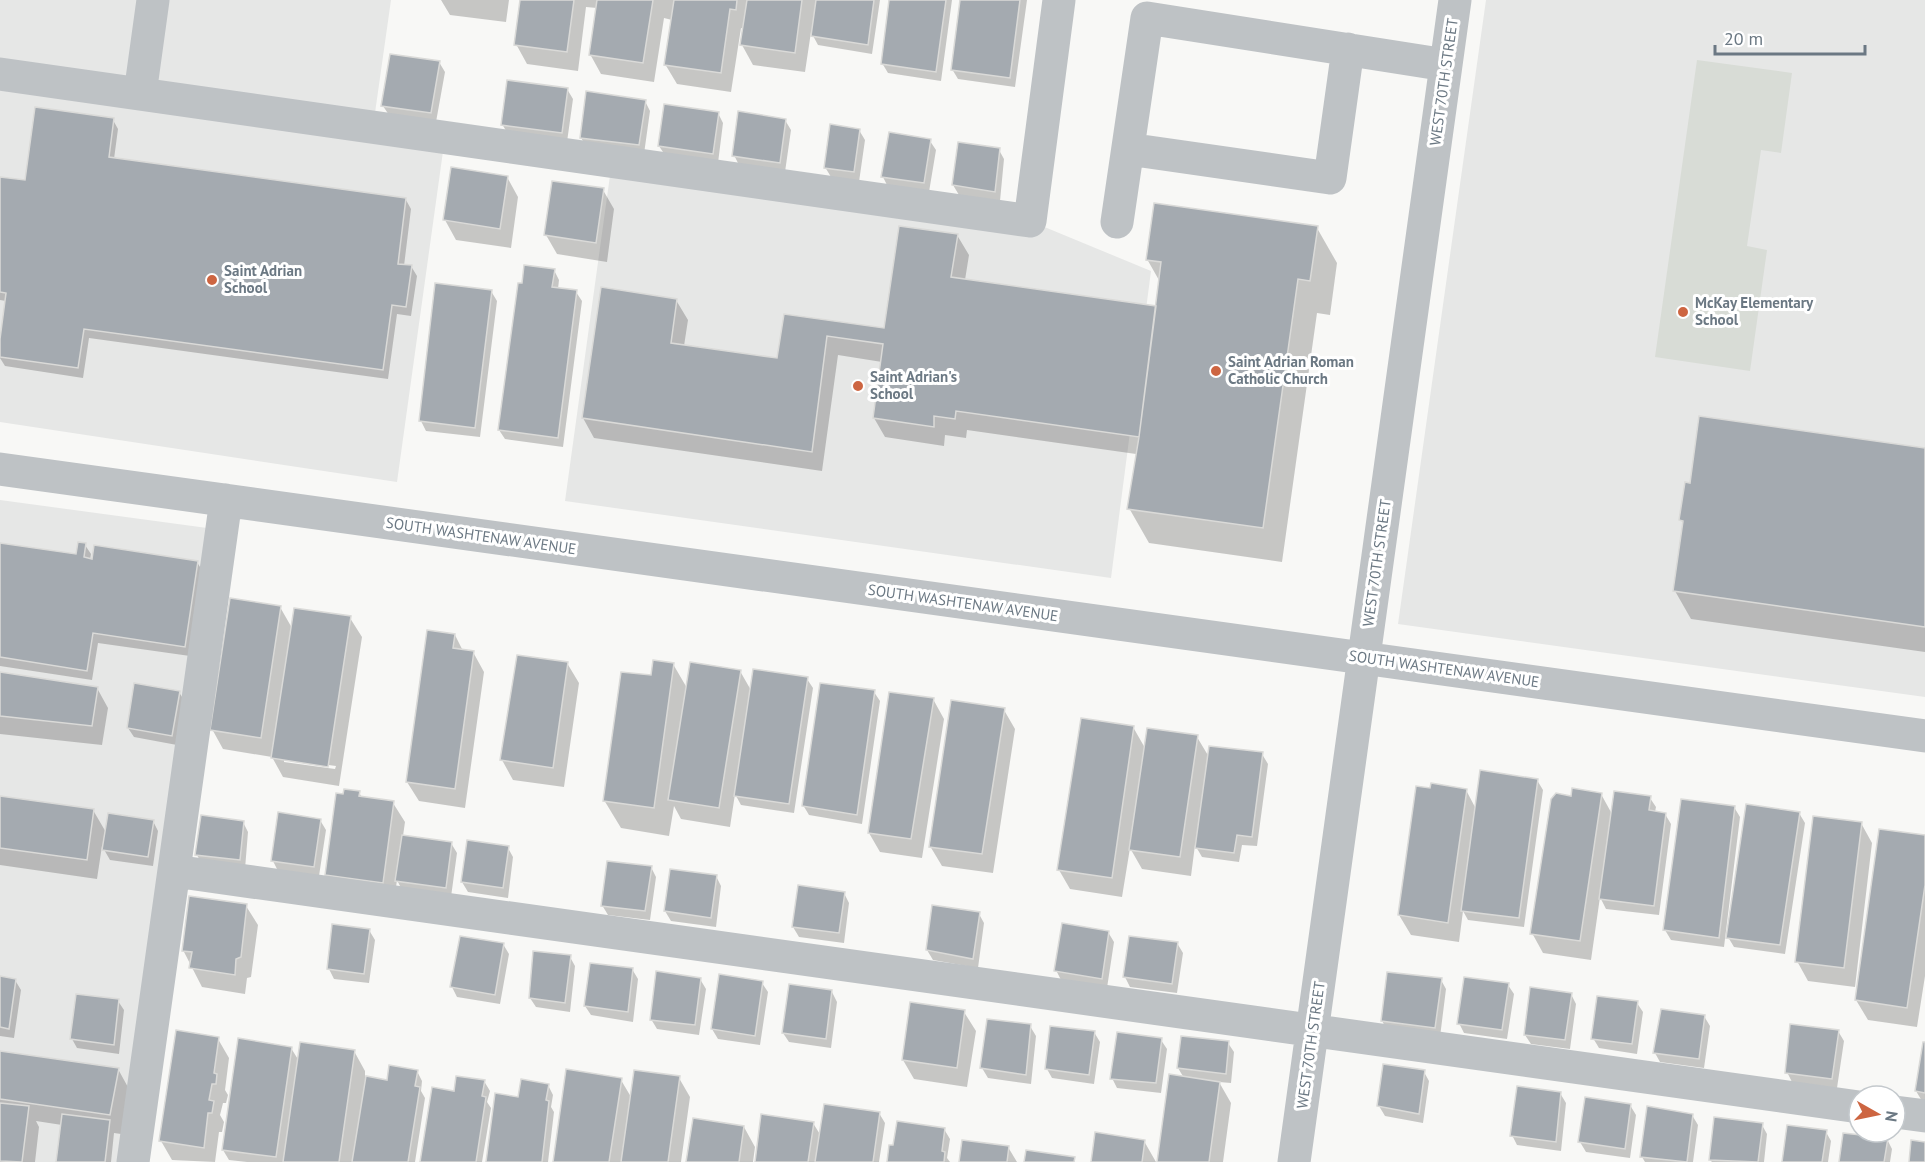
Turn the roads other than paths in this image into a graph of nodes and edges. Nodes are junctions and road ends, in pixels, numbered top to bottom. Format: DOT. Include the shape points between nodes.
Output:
graph roads {
  1 [pos="153,0"];
  2 [pos="1059,0"];
  3 [pos="1455,0"];
  4 [pos="1348,49"];
  5 [pos="1446,65"];
  6 [pos="0,74"];
  7 [pos="140,94"];
  8 [pos="1128,149"];
  9 [pos="1117,222"];
  10 [pos="0,469"];
  11 [pos="226,501"];
  12 [pos="1364,658"];
  13 [pos="1925,736"];
  14 [pos="174,871"];
  15 [pos="1313,1030"];
  16 [pos="1847,1105"];
  17 [pos="1907,1114"];
  18 [pos="1925,1116"];
  19 [pos="133,1162"];
  20 [pos="1294,1162"];
  1 -- 7 [label="street"];
  2 -- 7 [label="street" via="1030,221"];
  3 -- 5 [label="street, WEST 70TH STREET"];
  4 -- 5 [label="street"];
  4 -- 8 [label="street" via="1330,178"];
  4 -- 8 [label="street" via="1147,18"];
  5 -- 12 [label="street, WEST 70TH STREET"];
  6 -- 7 [label="street"];
  8 -- 9 [label="street"];
  10 -- 11 [label="street, SOUTH WASHTENAW AVENUE"];
  11 -- 12 [label="street, SOUTH WASHTENAW AVENUE"];
  11 -- 14 [label="street"];
  12 -- 13 [label="street, SOUTH WASHTENAW AVENUE"];
  12 -- 15 [label="street, WEST 70TH STREET"];
  14 -- 15 [label="street"];
  14 -- 19 [label="street"];
  15 -- 16 [label="street"];
  15 -- 20 [label="street, WEST 70TH STREET"];
  17 -- 18 [label="street"];
}
